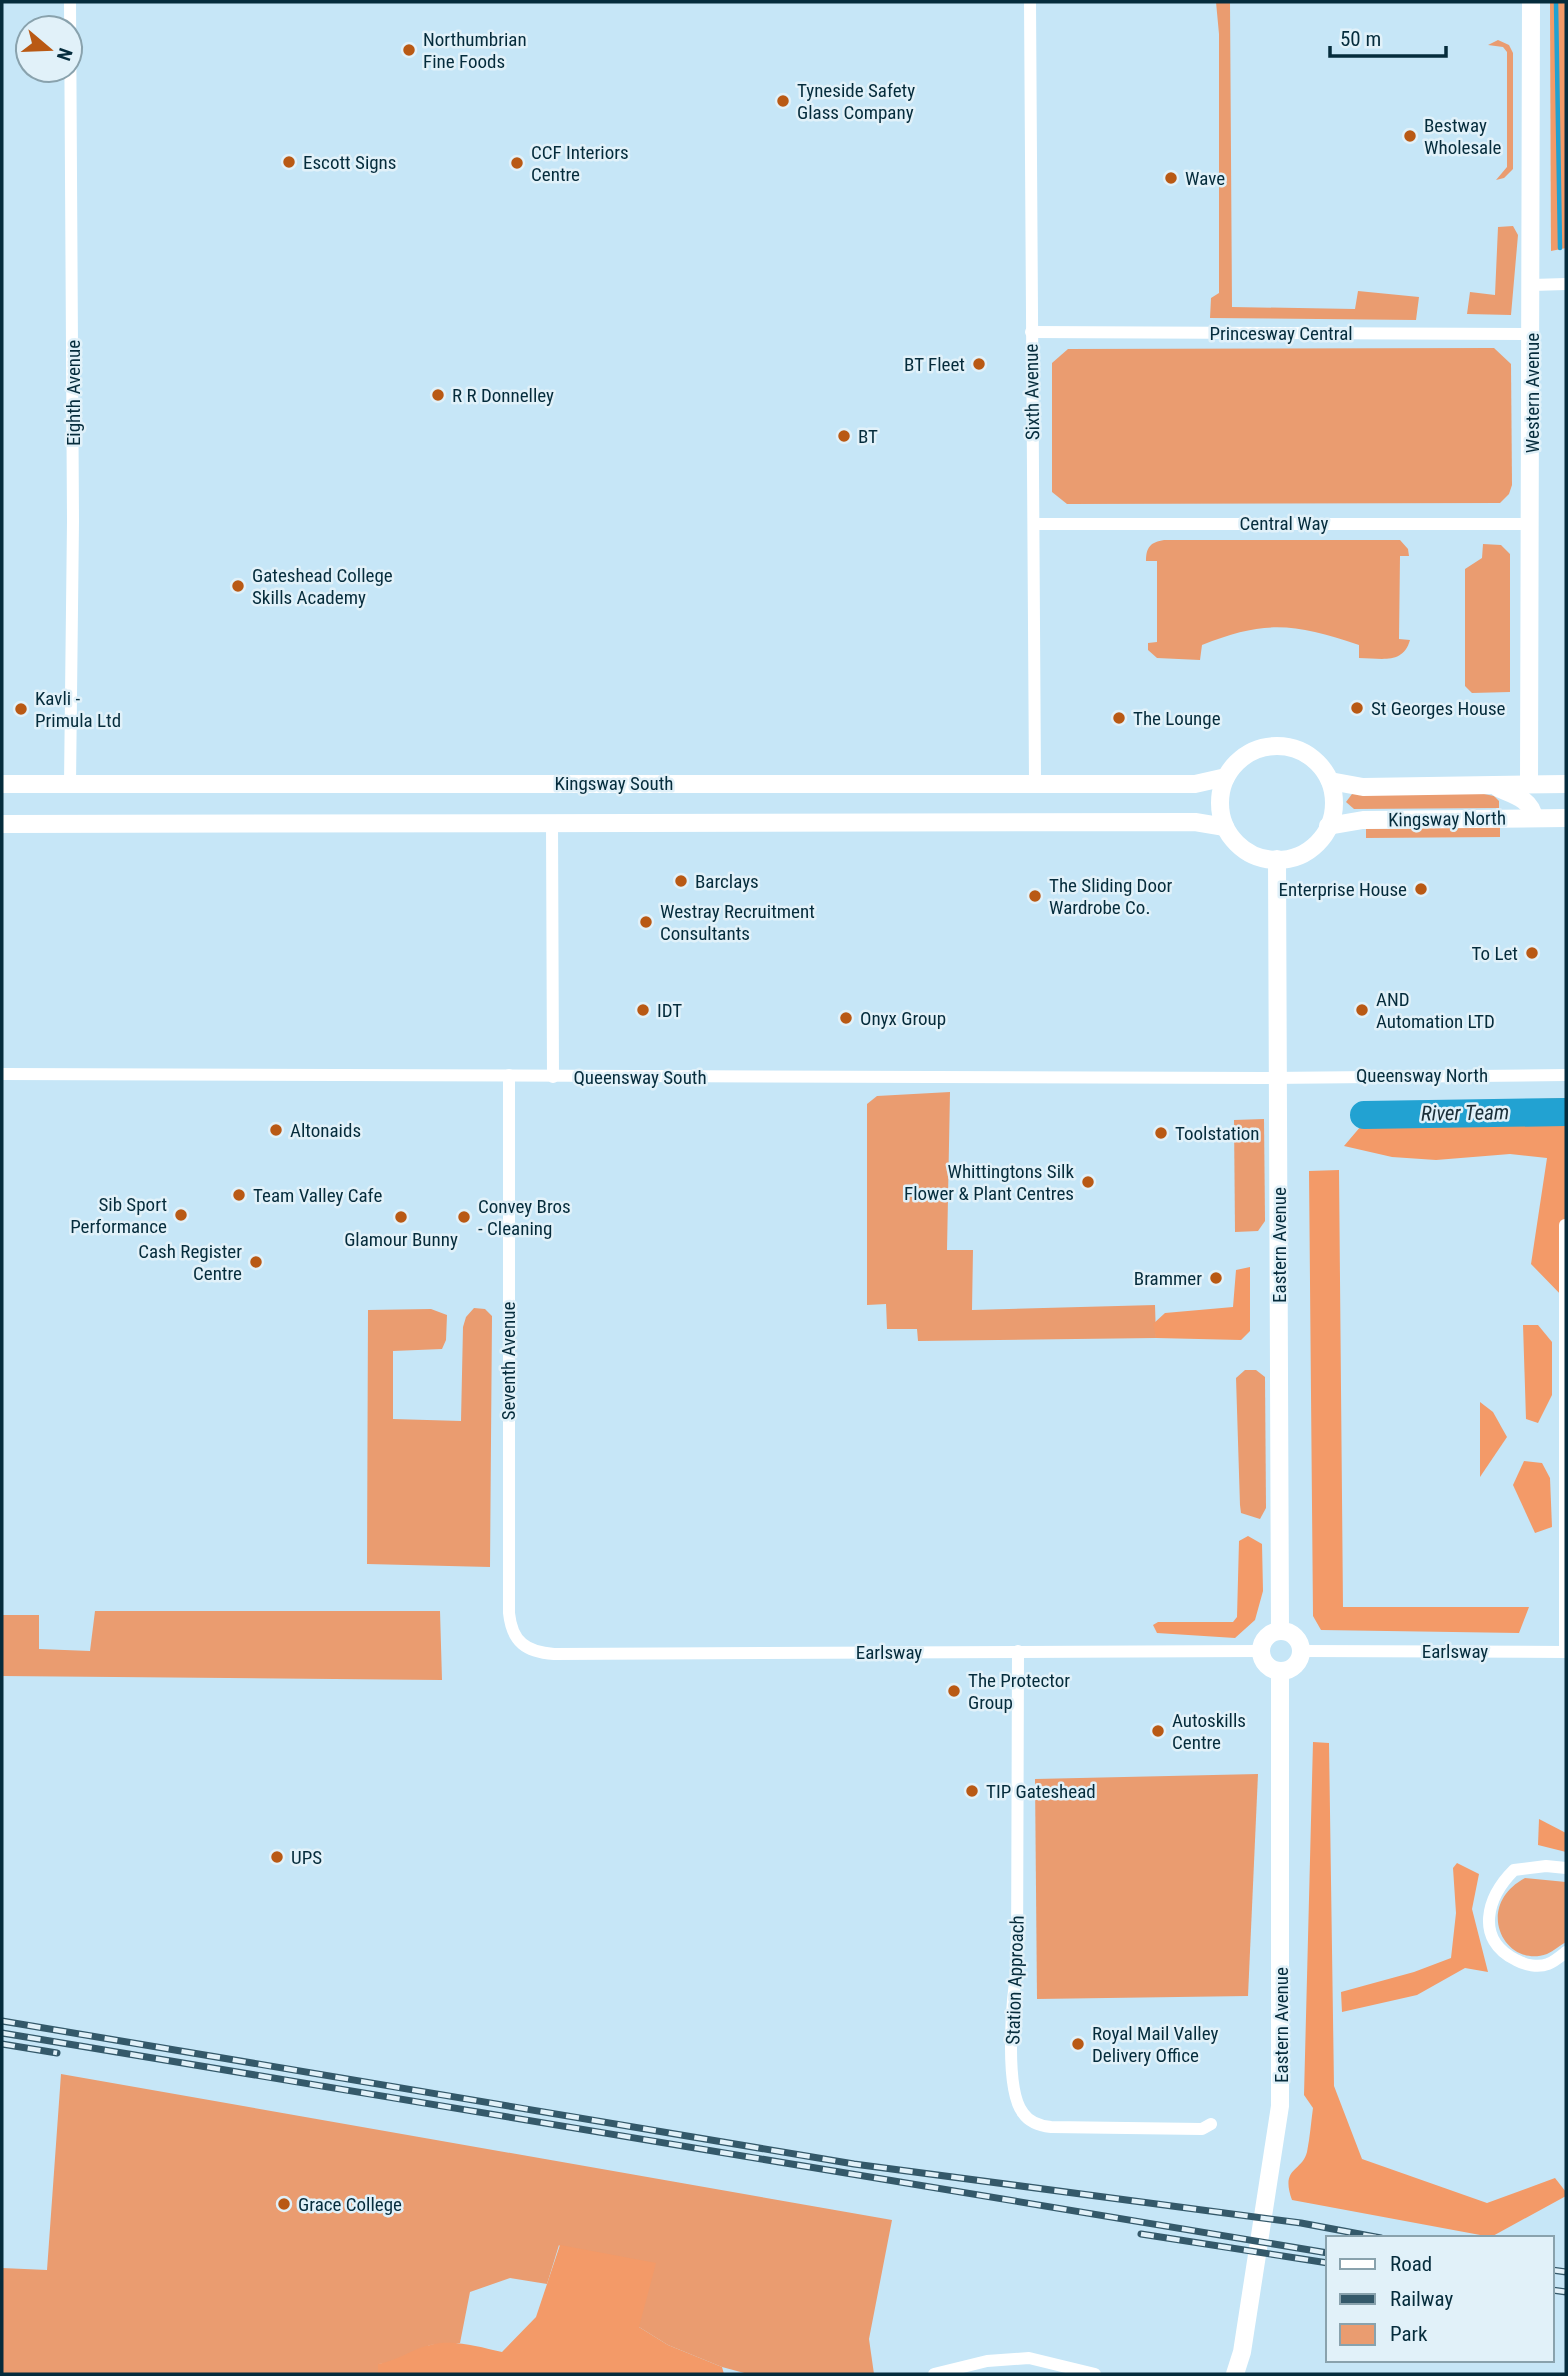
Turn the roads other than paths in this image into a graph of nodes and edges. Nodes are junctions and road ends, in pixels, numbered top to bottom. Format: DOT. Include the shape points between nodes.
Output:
graph roads {
  1 [pos="70,2"];
  2 [pos="1030,2"];
  3 [pos="1531,2"];
  4 [pos="1566,284"];
  5 [pos="1532,285"];
  6 [pos="1031,332"];
  7 [pos="1532,334"];
  8 [pos="1035,524"];
  9 [pos="1532,524"];
  10 [pos="1226,777"];
  11 [pos="1330,781"];
  12 [pos="1035,782"];
  13 [pos="2,784"];
  14 [pos="70,784"];
  15 [pos="1566,784"];
  16 [pos="1492,785"];
  17 [pos="1529,785"];
  18 [pos="1534,818"];
  19 [pos="1566,818"];
  20 [pos="552,823"];
  21 [pos="2,824"];
  22 [pos="1328,826"];
  23 [pos="1226,827"];
  24 [pos="1278,859"];
  25 [pos="2,1074"];
  26 [pos="509,1075"];
  27 [pos="1566,1075"];
  28 [pos="553,1077"];
  29 [pos="1278,1077"];
  30 [pos="1565,1225"];
  31 [pos="1565,1374"];
  32 [pos="1280,1631"];
  33 [pos="520,1644"];
  34 [pos="1018,1651"];
  35 [pos="1260,1651"];
  36 [pos="1301,1651"];
  37 [pos="1566,1652"];
  38 [pos="1280,1672"];
  39 [pos="1566,1868"];
  40 [pos="1566,1952"];
  41 [pos="1211,2124"];
  42 [pos="934,2374"];
  43 [pos="1095,2374"];
  44 [pos="1236,2374"];
  1 -- 14 [label="street, Eighth Avenue"];
  2 -- 6 [label="street, Sixth Avenue"];
  3 -- 5 [label="street, Western Avenue"];
  4 -- 5 [label="street"];
  5 -- 7 [label="street, Western Avenue"];
  6 -- 7 [label="street, Princesway Central"];
  6 -- 8 [label="street, Sixth Avenue"];
  7 -- 9 [label="street, Western Avenue"];
  8 -- 9 [label="street, Central Way"];
  8 -- 12 [label="street, Sixth Avenue"];
  9 -- 17 [label="street, Western Avenue"];
  10 -- 11 [label="street" via="1246,755 1278,746 1310,756"];
  10 -- 12 [label="street, Kingsway South" via="1195,784"];
  10 -- 23 [label="street" via="1221,803"];
  11 -- 16 [label="street, Kingsway North" via="1363,787"];
  11 -- 22 [label="street" via="1333,803"];
  12 -- 14 [label="street, Kingsway South"];
  13 -- 14 [label="street, Kingsway South"];
  15 -- 17 [label="street, Kingsway North"];
  16 -- 17 [label="street, Kingsway North"];
  16 -- 18 [label="street" via="1522,799"];
  18 -- 19 [label="street, Kingsway North"];
  18 -- 22 [label="street, Kingsway North" via="1363,820"];
  20 -- 21 [label="street, Kingsway South"];
  20 -- 23 [label="street, Kingsway South" via="1195,822"];
  20 -- 28 [label="street"];
  22 -- 24 [label="street" via="1304,852"];
  23 -- 24 [label="street" via="1245,851"];
  24 -- 29 [label="street, Eastern Avenue"];
  25 -- 26 [label="street, Queensway South"];
  26 -- 28 [label="street, Queensway South"];
  26 -- 33 [label="street, Seventh Avenue" via="509,1613 510,1630"];
  27 -- 29 [label="street, Queensway North"];
  28 -- 29 [label="street, Queensway South"];
  29 -- 32 [label="street, Eastern Avenue"];
  30 -- 31 [label="street"];
  31 -- 37 [label="street"];
  32 -- 35 [label="street" via="1264,1639"];
  32 -- 36 [label="street" via="1297,1639"];
  33 -- 34 [label="street, Earlsway" via="534,1653 554,1654"];
  34 -- 35 [label="street, Earlsway"];
  34 -- 41 [label="street, Station Approach" via="1017,1969 1010,2015 1019,2107 1030,2120 1051,2127 1202,2129"];
  35 -- 38 [label="street" via="1268,1667"];
  36 -- 37 [label="street, Earlsway"];
  36 -- 38 [label="street" via="1297,1664"];
  38 -- 44 [label="street, Eastern Avenue" via="1281,2087 1276,2151"];
  39 -- 40 [label="street" via="1514,1870 1494,1895 1488,1923 1491,1938 1530,1966 1547,1965"];
  42 -- 43 [label="street" via="987,2361 1029,2358"];
}
